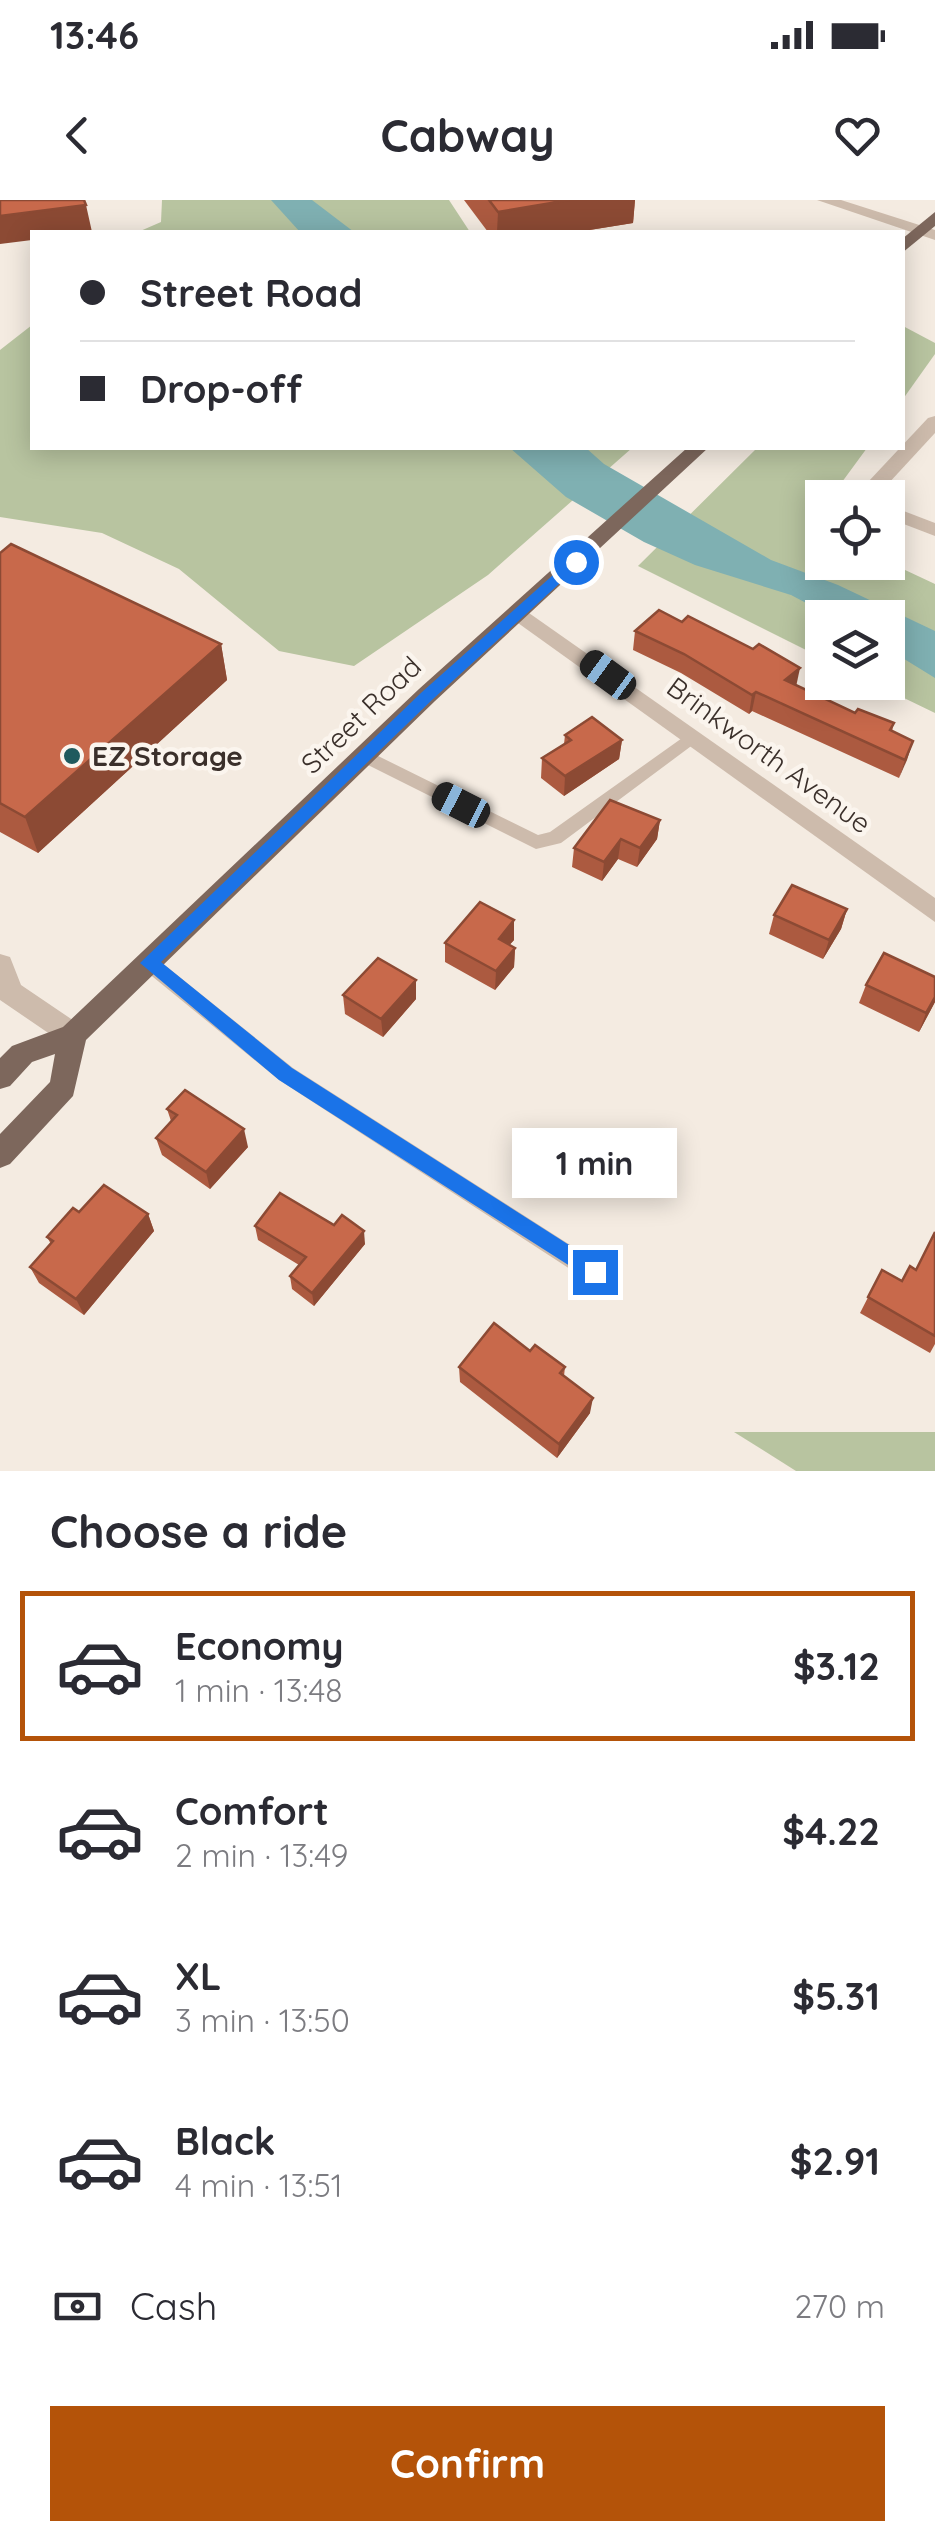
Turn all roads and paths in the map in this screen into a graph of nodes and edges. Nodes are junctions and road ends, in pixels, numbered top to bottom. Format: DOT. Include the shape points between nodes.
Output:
graph roads {
  1 [pos="825,200"];
  2 [pos="935,217"];
  3 [pos="928,233"];
  4 [pos="905,246"];
  5 [pos="935,422"];
  6 [pos="690,455"];
  7 [pos="879,480"];
  8 [pos="905,519"];
  9 [pos="935,530"];
  10 [pos="519,613"];
  11 [pos="692,737"];
  12 [pos="364,756"];
  13 [pos="935,912"];
  14 [pos="149,963"];
  15 [pos="2,982"];
  16 [pos="73,1035"];
  17 [pos="0,1077"];
  18 [pos="0,1155"];
  19 [pos="595,1272"];
  1 -- 3 [label="street"];
  2 -- 3 [label="main road"];
  3 -- 4 [label="main road"];
  5 -- 7 [label="street"];
  6 -- 10 [label="main road, Street Road"];
  8 -- 9 [label="street"];
  10 -- 11 [label="street, Brinkworth Avenue"];
  10 -- 12 [label="main road, Street Road"];
  11 -- 12 [label="lane" via="555,838 536,842"];
  11 -- 13 [label="street, Brinkworth Avenue"];
  12 -- 14 [label="main road, Street Road"];
  14 -- 16 [label="main road, Street Road"];
  14 -- 19 [label="lane" via="286,1074"];
  15 -- 16 [label="street"];
  16 -- 17 [label="main road, Street Road" via="22,1054"];
  16 -- 18 [label="main road" via="63,1086"];
}
